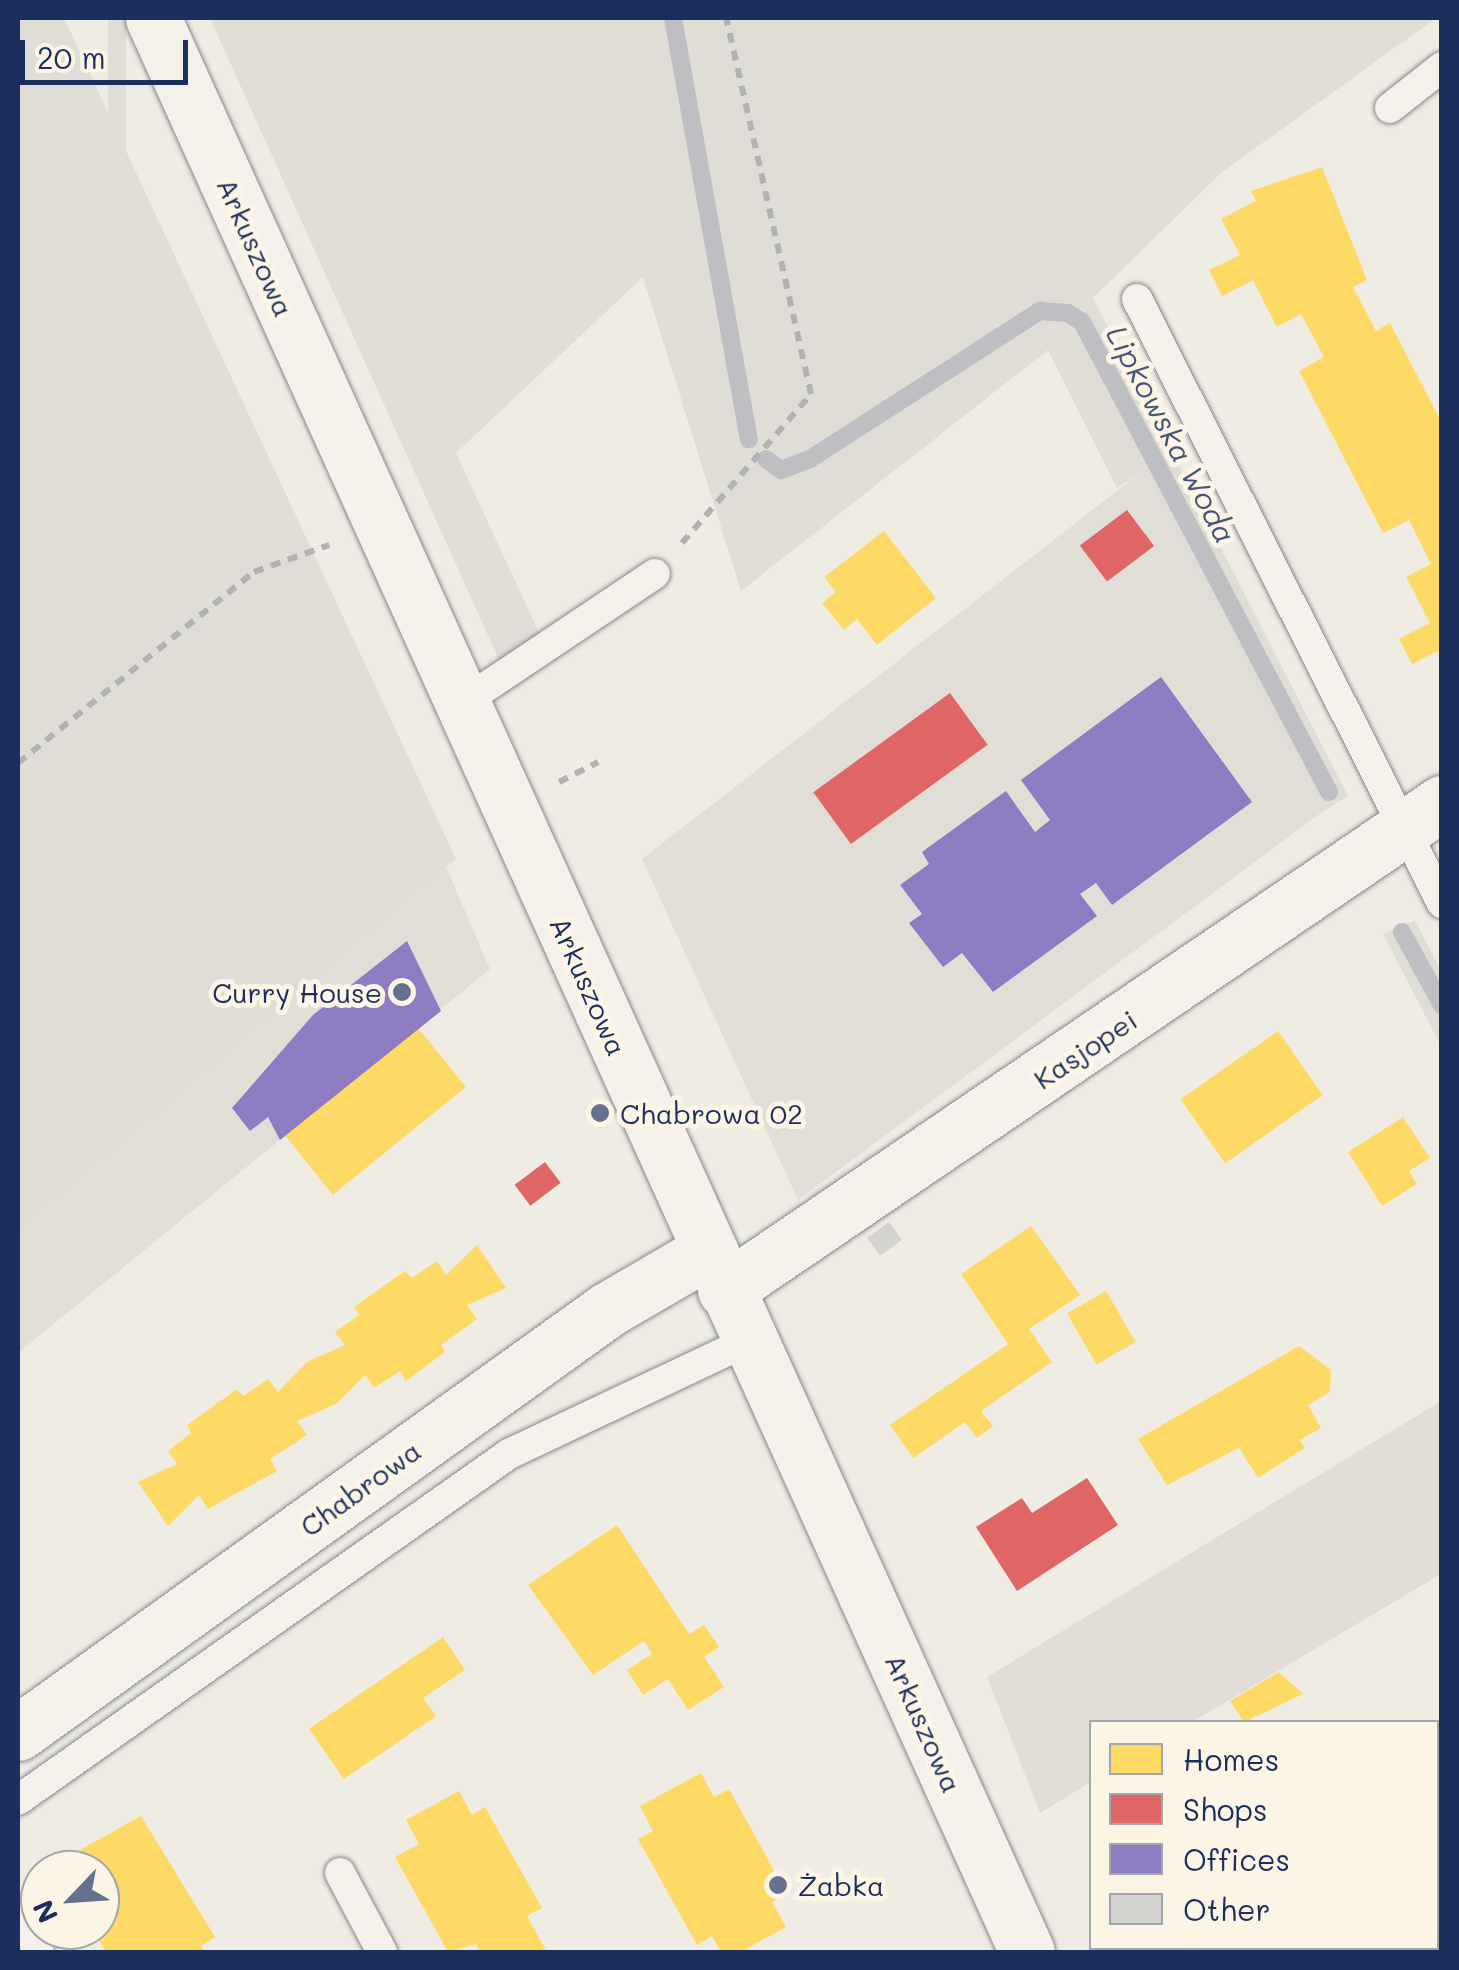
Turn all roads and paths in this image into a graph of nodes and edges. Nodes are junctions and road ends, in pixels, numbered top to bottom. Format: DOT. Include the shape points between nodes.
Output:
graph roads {
  1 [pos="153,18"];
  2 [pos="726,18"];
  3 [pos="1442,66"];
  4 [pos="1390,108"];
  5 [pos="1137,299"];
  6 [pos="338,541"];
  7 [pos="655,574"];
  8 [pos="462,702"];
  9 [pos="18,762"];
  10 [pos="598,762"];
  11 [pos="545,789"];
  12 [pos="1423,818"];
  13 [pos="1442,903"];
  14 [pos="717,1270"];
  15 [pos="750,1340"];
  16 [pos="18,1734"];
  17 [pos="18,1800"];
  18 [pos="340,1873"];
  19 [pos="18,1914"];
  20 [pos="39,1952"];
  21 [pos="382,1952"];
  22 [pos="1027,1952"];
  1 -- 8 [label="main road, Arkuszowa"];
  2 -- 7 [label="path" via="811,394"];
  3 -- 4 [label="lane"];
  5 -- 12 [label="lane"];
  6 -- 9 [label="path" via="254,572"];
  7 -- 8 [label="lane"];
  8 -- 14 [label="main road, Arkuszowa"];
  10 -- 11 [label="path"];
  12 -- 13 [label="lane"];
  12 -- 14 [label="main road, Kasjopei"];
  14 -- 15 [label="main road, Arkuszowa"];
  14 -- 16 [label="main road, Chabrowa" via="607,1310"];
  15 -- 17 [label="lane" via="509,1454"];
  15 -- 22 [label="main road, Arkuszowa"];
  18 -- 21 [label="lane"];
  19 -- 20 [label="lane"];
}
